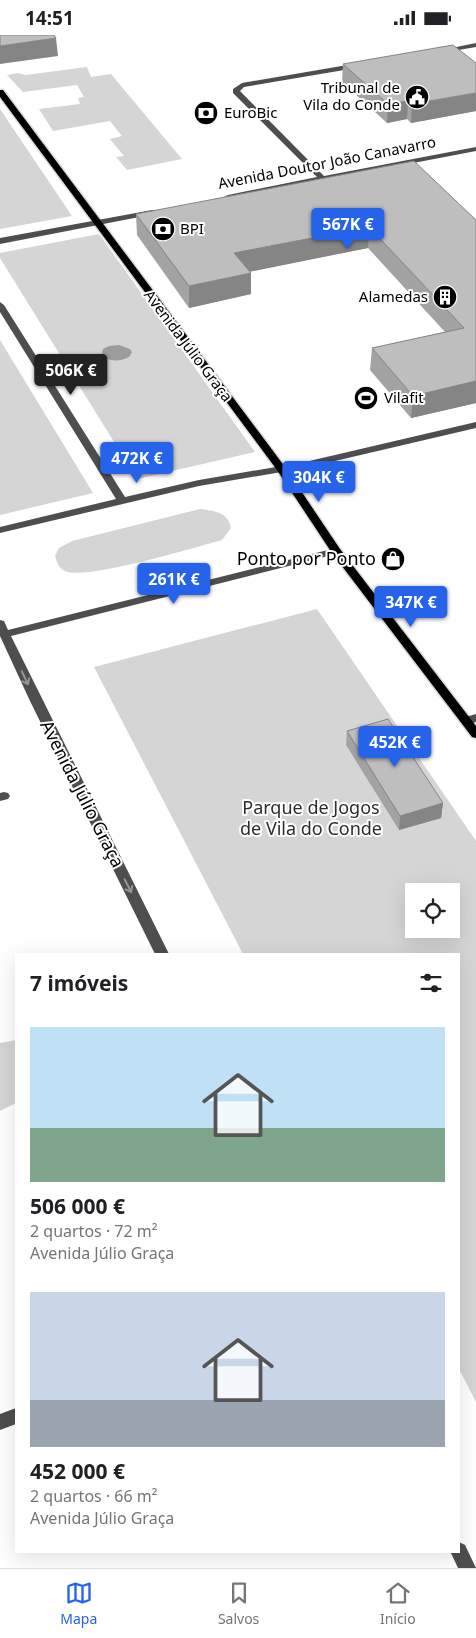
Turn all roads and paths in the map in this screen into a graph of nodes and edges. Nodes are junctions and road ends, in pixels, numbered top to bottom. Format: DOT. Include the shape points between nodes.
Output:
graph roads {
  1 [pos="476,45"];
  2 [pos="435,52"];
  3 [pos="367,63"];
  4 [pos="0,92"];
  5 [pos="476,149"];
  6 [pos="322,178"];
  7 [pos="216,199"];
  8 [pos="157,211"];
  9 [pos="96,223"];
  10 [pos="0,241"];
  11 [pos="0,305"];
  12 [pos="476,425"];
  13 [pos="280,469"];
  14 [pos="122,500"];
  15 [pos="0,530"];
  16 [pos="336,551"];
  17 [pos="2,629"];
  18 [pos="471,719"];
  19 [pos="476,734"];
  20 [pos="162,953"];
  21 [pos="15,1416"];
  22 [pos="0,1423"];
  23 [pos="459,1553"];
  24 [pos="467,1568"];
  1 -- 2 [label="street"];
  3 -- 6 [label="street" via="242,85 236,91"];
  4 -- 9 [label="main road, Avenida Júlio Graça"];
  5 -- 6 [label="street, Avenida Doutor João Canavarro"];
  6 -- 7 [label="street, Avenida Doutor João Canavarro"];
  8 -- 9 [label="street"];
  9 -- 10 [label="street"];
  9 -- 13 [label="main road, Avenida Júlio Graça"];
  11 -- 14 [label="street"];
  12 -- 13 [label="street"];
  13 -- 14 [label="street"];
  13 -- 16 [label="main road, Avenida Júlio Graça"];
  14 -- 15 [label="street"];
  16 -- 17 [label="street, Avenida Júlio Graça"];
  16 -- 18 [label="main road, Avenida Júlio Graça"];
  17 -- 20 [label="street, Avenida Júlio Graça, one-way"];
  18 -- 19 [label="main road, Avenida Júlio Graça"];
  21 -- 22 [label="street"];
  23 -- 24 [label="street"];
}
